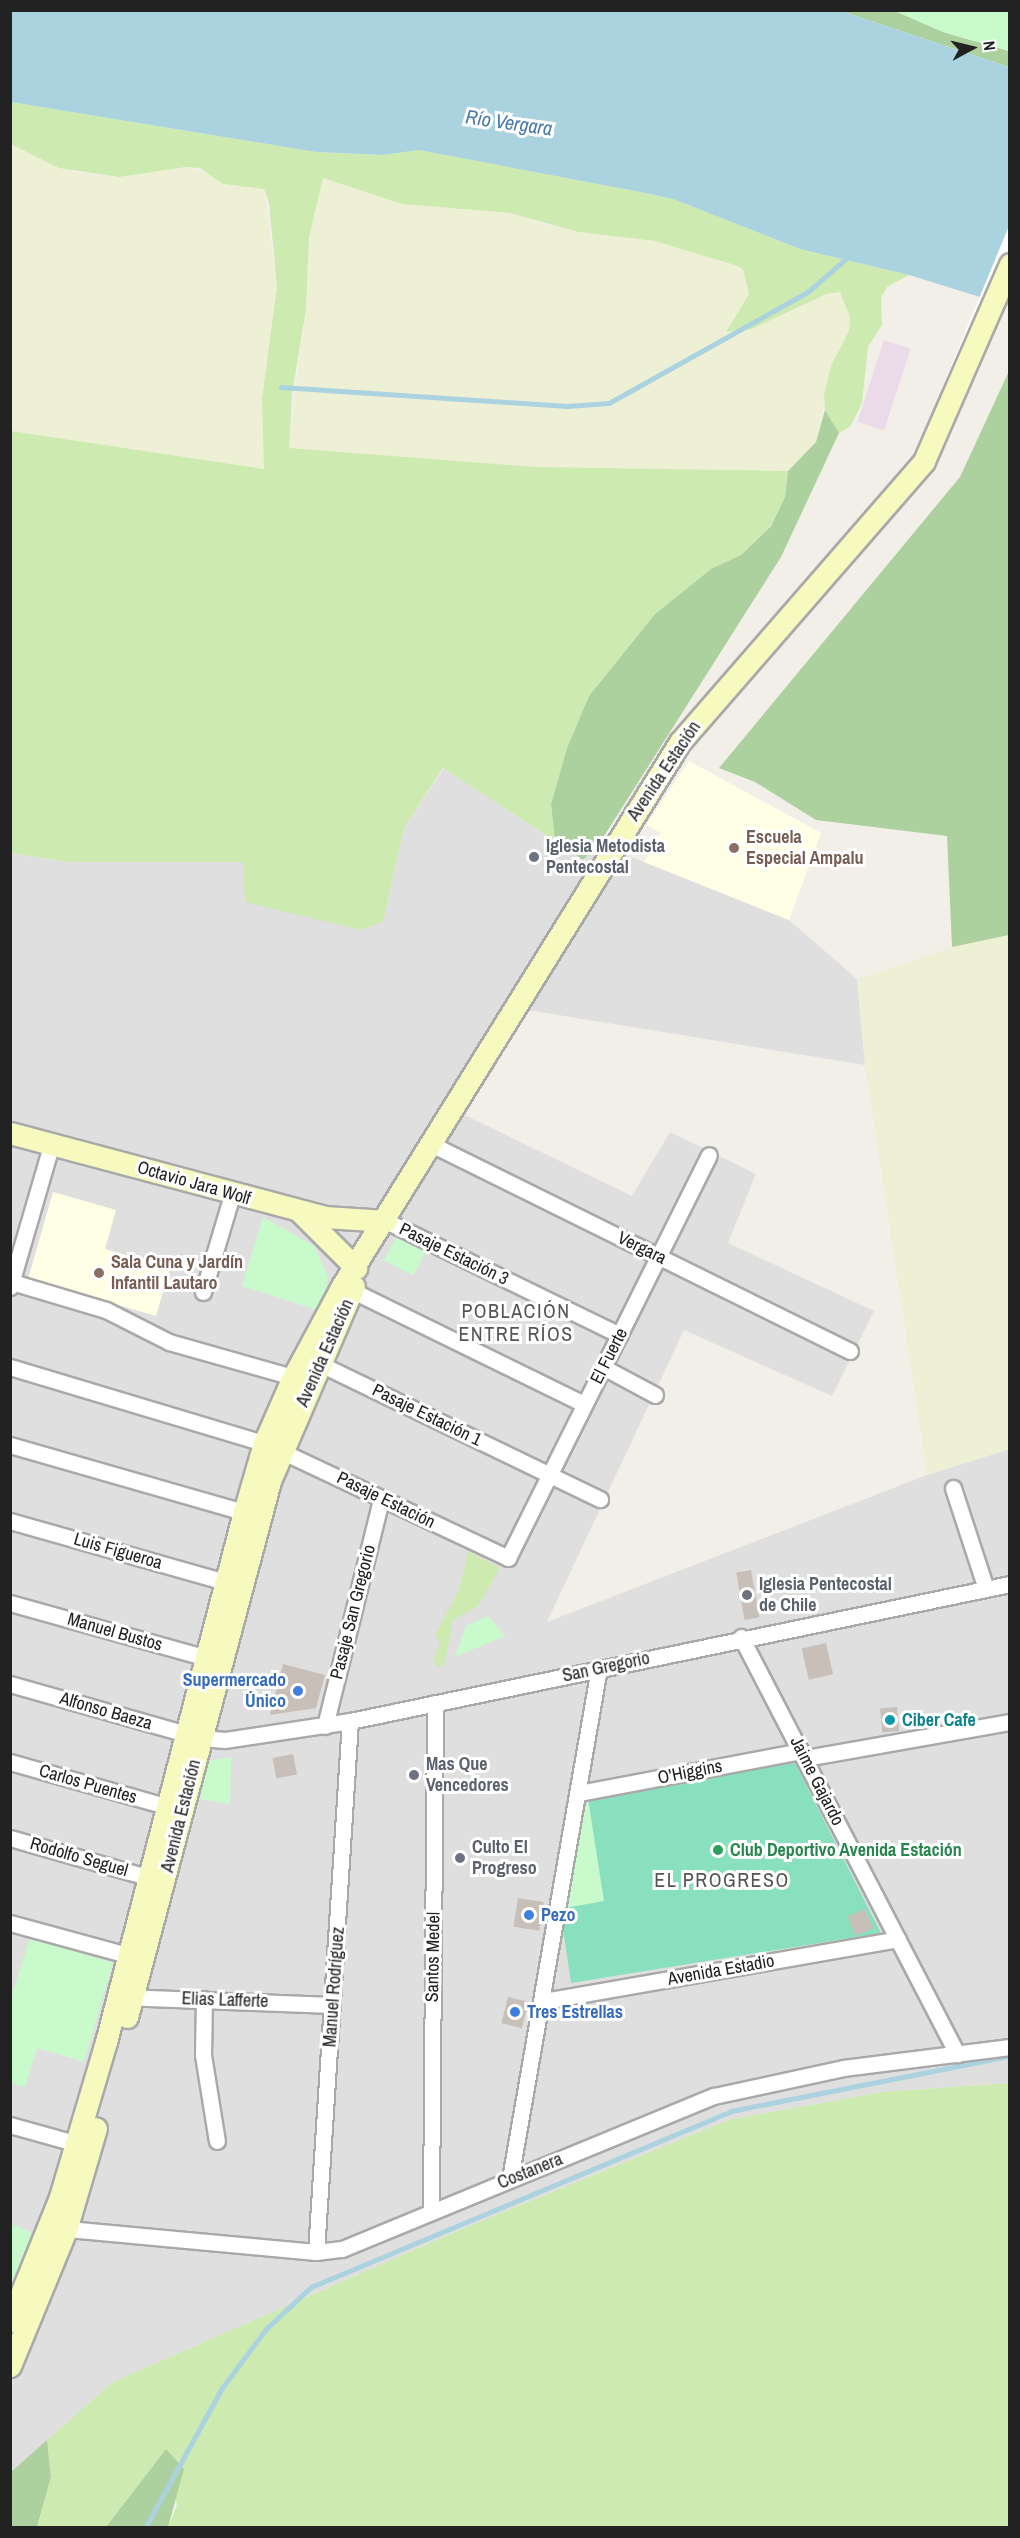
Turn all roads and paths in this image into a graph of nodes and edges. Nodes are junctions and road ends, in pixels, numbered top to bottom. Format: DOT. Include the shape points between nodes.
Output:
graph roads {
  1 [pos="1010,264"];
  2 [pos="10,1132"];
  3 [pos="52,1142"];
  4 [pos="433,1145"];
  5 [pos="709,1155"];
  6 [pos="232,1195"];
  7 [pos="298,1211"];
  8 [pos="386,1221"];
  9 [pos="658,1256"];
  10 [pos="356,1268"];
  11 [pos="11,1285"];
  12 [pos="347,1288"];
  13 [pos="203,1292"];
  14 [pos="620,1335"];
  15 [pos="850,1351"];
  16 [pos="313,1360"];
  17 [pos="10,1367"];
  18 [pos="603,1367"];
  19 [pos="293,1377"];
  20 [pos="655,1395"];
  21 [pos="584,1404"];
  22 [pos="10,1445"];
  23 [pos="273,1446"];
  24 [pos="550,1475"];
  25 [pos="953,1488"];
  26 [pos="381,1499"];
  27 [pos="600,1499"];
  28 [pos="244,1512"];
  29 [pos="10,1521"];
  30 [pos="508,1558"];
  31 [pos="225,1582"];
  32 [pos="1010,1584"];
  33 [pos="986,1589"];
  34 [pos="10,1603"];
  35 [pos="741,1637"];
  36 [pos="212,1659"];
  37 [pos="599,1668"];
  38 [pos="10,1684"];
  39 [pos="435,1704"];
  40 [pos="350,1721"];
  41 [pos="1010,1722"];
  42 [pos="325,1725"];
  43 [pos="193,1736"];
  44 [pos="803,1755"];
  45 [pos="10,1762"];
  46 [pos="579,1793"];
  47 [pos="166,1806"];
  48 [pos="10,1838"];
  49 [pos="147,1877"];
  50 [pos="10,1923"];
  51 [pos="898,1939"];
  52 [pos="136,1958"];
  53 [pos="124,1997"];
  54 [pos="204,1999"];
  55 [pos="543,2001"];
  56 [pos="332,2005"];
  57 [pos="1010,2048"];
  58 [pos="957,2054"];
  59 [pos="10,2125"];
  60 [pos="217,2141"];
  61 [pos="83,2145"];
  62 [pos="510,2179"];
  63 [pos="431,2211"];
  64 [pos="57,2228"];
  65 [pos="315,2252"];
  66 [pos="10,2321"];
  67 [pos="10,2366"];
  1 -- 4 [label="street, Avenida Estación" via="936,438 909,480 680,742"];
  2 -- 3 [label="street, Octavio Jara Wolf"];
  3 -- 6 [label="street, Octavio Jara Wolf"];
  3 -- 11 [label="street"];
  4 -- 8 [label="street, Avenida Estación"];
  4 -- 9 [label="street, Vergara"];
  5 -- 9 [label="street, El Fuerte"];
  6 -- 7 [label="street, Octavio Jara Wolf"];
  6 -- 13 [label="street"];
  7 -- 8 [label="street, Octavio Jara Wolf" via="342,1220"];
  7 -- 10 [label="street"];
  8 -- 10 [label="street, Avenida Estación"];
  8 -- 14 [label="street, Pasaje Estación 3"];
  9 -- 14 [label="street, El Fuerte"];
  9 -- 15 [label="street, Vergara"];
  10 -- 12 [label="street, Avenida Estación"];
  11 -- 19 [label="street" via="106,1310 169,1342"];
  12 -- 16 [label="street, Avenida Estación"];
  12 -- 21 [label="street"];
  14 -- 18 [label="street, El Fuerte"];
  16 -- 19 [label="street, Avenida Estación"];
  16 -- 23 [label="street, Avenida Estación"];
  16 -- 24 [label="street, Pasaje Estación 1"];
  17 -- 23 [label="street, Pasaje Estación"];
  18 -- 20 [label="street"];
  18 -- 21 [label="street, El Fuerte"];
  19 -- 23 [label="street, Avenida Estación"];
  21 -- 24 [label="street, El Fuerte"];
  22 -- 28 [label="street"];
  23 -- 26 [label="street, Pasaje Estación"];
  23 -- 28 [label="street, Avenida Estación"];
  23 -- 36 [label="street, Avenida Estación"];
  24 -- 27 [label="street, Pasaje Estación 1"];
  24 -- 30 [label="street, El Fuerte"];
  25 -- 33 [label="street"];
  26 -- 30 [label="street, Pasaje Estación"];
  26 -- 42 [label="street, Pasaje San Gregorio"];
  28 -- 31 [label="street, Avenida Estación"];
  29 -- 31 [label="street, Luis Figueroa"];
  31 -- 36 [label="street, Avenida Estación"];
  32 -- 33 [label="street, San Gregorio"];
  33 -- 35 [label="street, San Gregorio"];
  34 -- 36 [label="street, Manuel Bustos"];
  35 -- 37 [label="street, San Gregorio"];
  35 -- 44 [label="street, Jaime Gajardo"];
  36 -- 43 [label="street, Avenida Estación"];
  37 -- 39 [label="street, San Gregorio"];
  37 -- 46 [label="street"];
  38 -- 43 [label="street, Alfonso Baeza"];
  39 -- 40 [label="street, San Gregorio"];
  39 -- 63 [label="street, Santos Medel"];
  40 -- 42 [label="street, San Gregorio"];
  40 -- 56 [label="street, Manuel Rodríguez"];
  41 -- 44 [label="street, O'Higgins"];
  42 -- 43 [label="street, San Gregorio" via="225,1740"];
  43 -- 47 [label="street, Avenida Estación"];
  43 -- 52 [label="street, Avenida Estación"];
  44 -- 46 [label="street, O'Higgins"];
  44 -- 51 [label="street, Jaime Gajardo"];
  45 -- 47 [label="street, Carlos Puentes"];
  46 -- 55 [label="street"];
  47 -- 49 [label="street, Avenida Estación"];
  48 -- 49 [label="street, Rodolfo Seguel"];
  49 -- 52 [label="street, Avenida Estación"];
  50 -- 52 [label="street"];
  51 -- 55 [label="street, Avenida Estadio"];
  51 -- 58 [label="street, Jaime Gajardo"];
  52 -- 53 [label="street, Avenida Estación"];
  53 -- 54 [label="street, Elias Lafferte"];
  53 -- 61 [label="street, Avenida Estación"];
  54 -- 56 [label="street, Elias Lafferte"];
  54 -- 60 [label="street" via="203,2055"];
  55 -- 62 [label="street"];
  56 -- 65 [label="street, Manuel Rodríguez"];
  57 -- 58 [label="street, Costanera"];
  58 -- 62 [label="street, Costanera" via="779,2079 714,2096"];
  59 -- 61 [label="street"];
  61 -- 64 [label="street, Avenida Estación"];
  62 -- 63 [label="street, Costanera"];
  63 -- 65 [label="street, Costanera" via="342,2249"];
  64 -- 65 [label="street, Costanera"];
  64 -- 66 [label="street, Avenida Estación"];
  64 -- 67 [label="street, Avenida Estación"];
}
